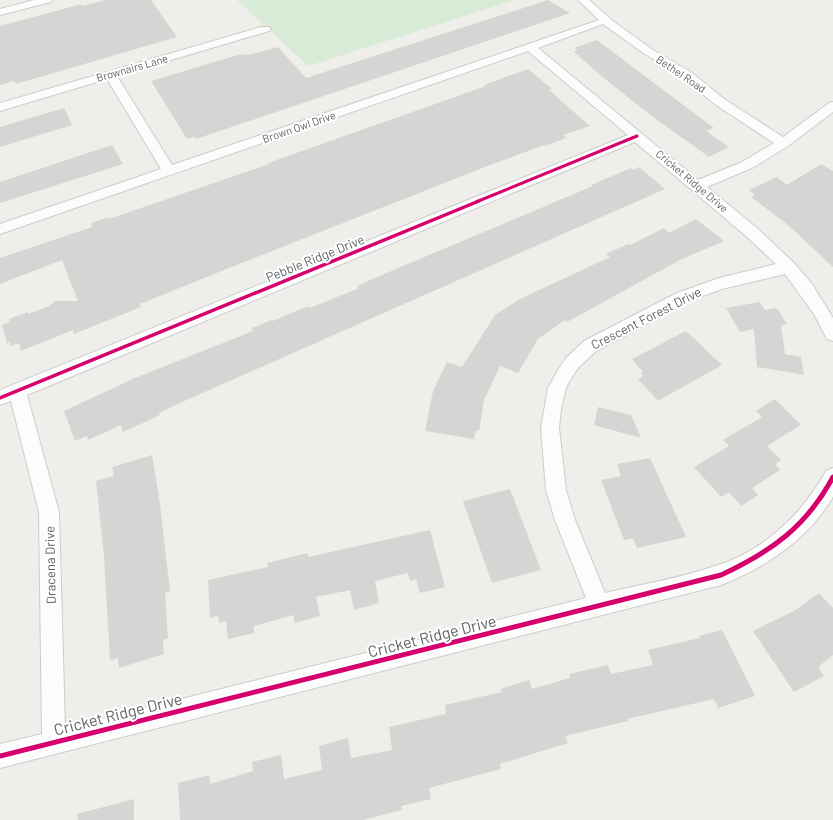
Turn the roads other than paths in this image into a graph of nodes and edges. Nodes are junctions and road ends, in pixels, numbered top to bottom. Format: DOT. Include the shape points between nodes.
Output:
graph roads {
  1 [pos="47,0"];
  2 [pos="583,0"];
  3 [pos="0,12"];
  4 [pos="598,24"];
  5 [pos="265,29"];
  6 [pos="530,47"];
  7 [pos="110,75"];
  8 [pos="833,106"];
  9 [pos="0,108"];
  10 [pos="637,136"];
  11 [pos="783,143"];
  12 [pos="169,171"];
  13 [pos="697,186"];
  14 [pos="0,229"];
  15 [pos="789,267"];
  16 [pos="833,334"];
  17 [pos="8,394"];
  18 [pos="833,477"];
  19 [pos="600,606"];
  20 [pos="54,742"];
  21 [pos="0,756"];
  1 -- 3 [label="street"];
  2 -- 11 [label="street, Bethel Road" via="649,52 687,75 720,102"];
  4 -- 6 [label="street, Brown Owl Drive"];
  5 -- 7 [label="street, Brownairs Lane"];
  6 -- 10 [label="street, Cricket Ridge Drive"];
  6 -- 12 [label="street, Brown Owl Drive"];
  7 -- 9 [label="street, Brownairs Lane"];
  7 -- 12 [label="street"];
  8 -- 11 [label="street"];
  10 -- 13 [label="street, Cricket Ridge Drive"];
  10 -- 17 [label="street, Pebble Ridge Drive"];
  11 -- 13 [label="street" via="747,165"];
  12 -- 14 [label="street, Brown Owl Drive"];
  13 -- 15 [label="street, Cricket Ridge Drive" via="757,236"];
  15 -- 16 [label="street, Cricket Ridge Drive" via="827,319"];
  15 -- 19 [label="street, Crescent Forest Drive" via="713,285 683,297 590,346 572,363 564,375 557,388 550,428 556,490 565,520"];
  17 -- 20 [label="street, Dracena Drive" via="49,512"];
  18 -- 19 [label="street, Cricket Ridge Drive" via="824,498 805,521 753,560 721,575"];
  19 -- 20 [label="street, Cricket Ridge Drive"];
  20 -- 21 [label="street, Cricket Ridge Drive"];
}
